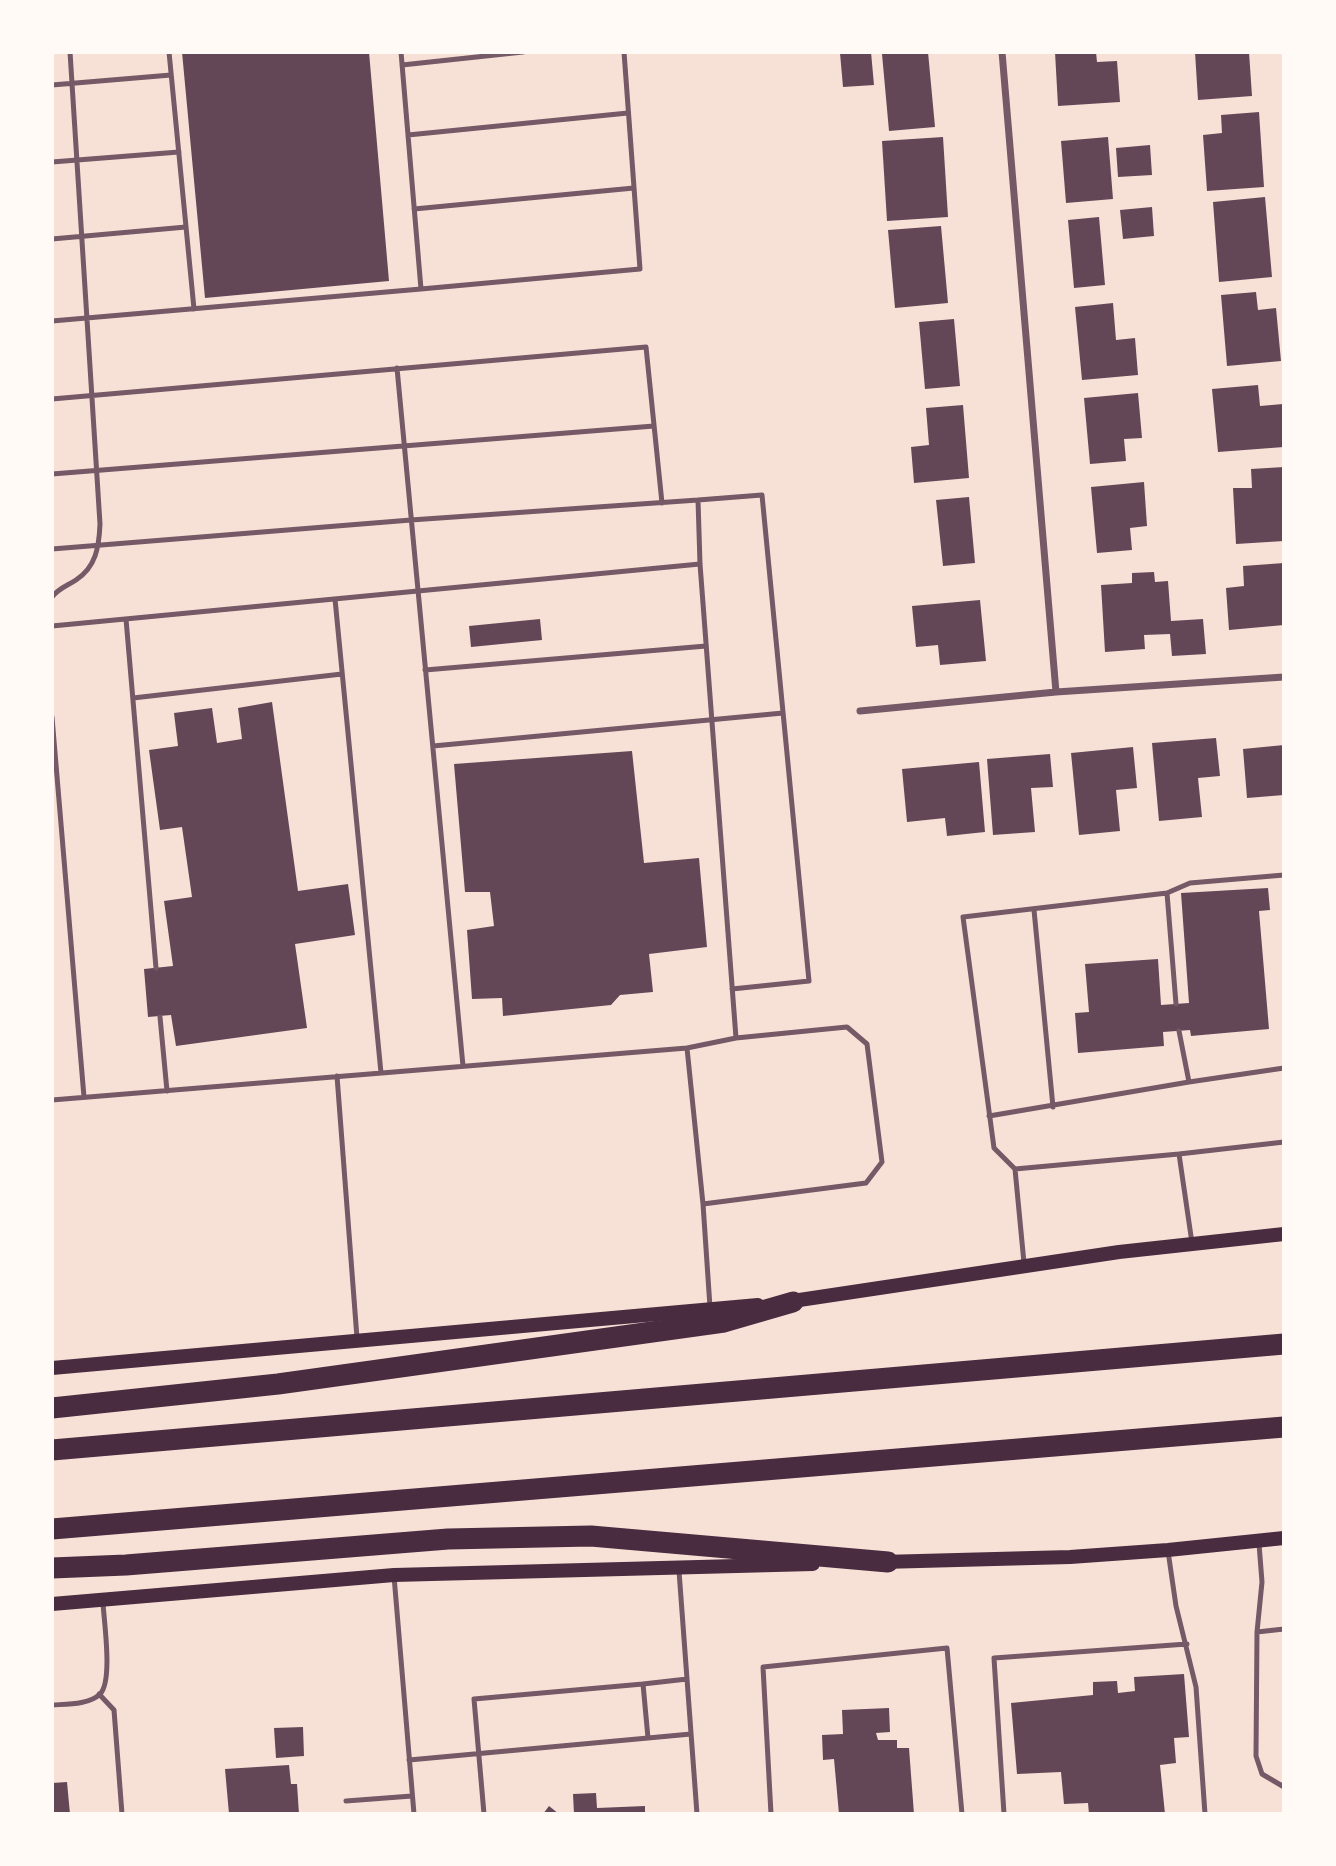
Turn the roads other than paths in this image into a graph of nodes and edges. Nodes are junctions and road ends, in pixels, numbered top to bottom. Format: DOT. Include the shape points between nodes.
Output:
graph roads {
  1 [pos="70,52"];
  2 [pos="169,52"];
  3 [pos="401,52"];
  4 [pos="523,52"];
  5 [pos="624,52"];
  6 [pos="1002,52"];
  7 [pos="402,65"];
  8 [pos="171,75"];
  9 [pos="72,83"];
  10 [pos="52,85"];
  11 [pos="628,113"];
  12 [pos="408,135"];
  13 [pos="179,152"];
  14 [pos="77,160"];
  15 [pos="52,162"];
  16 [pos="634,188"];
  17 [pos="414,209"];
  18 [pos="186,227"];
  19 [pos="82,236"];
  20 [pos="52,239"];
  21 [pos="421,289"];
  22 [pos="194,309"];
  23 [pos="87,318"];
  24 [pos="52,321"];
  25 [pos="397,368"];
  26 [pos="92,395"];
  27 [pos="52,399"];
  28 [pos="654,426"];
  29 [pos="406,446"];
  30 [pos="97,470"];
  31 [pos="52,474"];
  32 [pos="698,500"];
  33 [pos="662,503"];
  34 [pos="411,520"];
  35 [pos="99,546"];
  36 [pos="52,549"];
  37 [pos="700,564"];
  38 [pos="418,592"];
  39 [pos="52,597"];
  40 [pos="335,599"];
  41 [pos="126,619"];
  42 [pos="52,626"];
  43 [pos="706,646"];
  44 [pos="425,670"];
  45 [pos="342,674"];
  46 [pos="1283,677"];
  47 [pos="1056,692"];
  48 [pos="132,698"];
  49 [pos="860,711"];
  50 [pos="783,713"];
  51 [pos="52,717"];
  52 [pos="712,720"];
  53 [pos="432,746"];
  54 [pos="1283,875"];
  55 [pos="1167,893"];
  56 [pos="1034,910"];
  57 [pos="156,968"];
  58 [pos="732,989"];
  59 [pos="1176,1004"];
  60 [pos="160,1017"];
  61 [pos="1179,1031"];
  62 [pos="736,1038"];
  63 [pos="687,1048"];
  64 [pos="463,1066"];
  65 [pos="1283,1068"];
  66 [pos="381,1073"];
  67 [pos="337,1076"];
  68 [pos="1188,1082"];
  69 [pos="167,1091"];
  70 [pos="84,1097"];
  71 [pos="52,1100"];
  72 [pos="1053,1107"];
  73 [pos="989,1116"];
  74 [pos="1283,1142"];
  75 [pos="1180,1154"];
  76 [pos="1014,1169"];
  77 [pos="703,1204"];
  78 [pos="1283,1234"];
  79 [pos="1192,1244"];
  80 [pos="1025,1266"];
  81 [pos="793,1301"];
  82 [pos="710,1309"];
  83 [pos="358,1341"];
  84 [pos="1283,1344"];
  85 [pos="52,1368"];
  86 [pos="52,1408"];
  87 [pos="1283,1427"];
  88 [pos="52,1450"];
  89 [pos="52,1529"];
  90 [pos="1283,1538"];
  91 [pos="1258,1540"];
  92 [pos="1168,1550"];
  93 [pos="888,1562"];
  94 [pos="679,1567"];
  95 [pos="52,1568"];
  96 [pos="394,1575"];
  97 [pos="103,1600"];
  98 [pos="52,1604"];
  99 [pos="1283,1629"];
  100 [pos="1257,1632"];
  101 [pos="1187,1644"];
  102 [pos="687,1679"];
  103 [pos="643,1684"];
  104 [pos="99,1694"];
  105 [pos="52,1705"];
  106 [pos="691,1734"];
  107 [pos="648,1738"];
  108 [pos="478,1753"];
  109 [pos="410,1760"];
  110 [pos="1283,1787"];
  111 [pos="412,1796"];
  112 [pos="346,1801"];
  113 [pos="122,1814"];
  114 [pos="414,1814"];
  115 [pos="484,1814"];
  116 [pos="697,1814"];
  117 [pos="771,1814"];
  118 [pos="962,1814"];
  119 [pos="1004,1814"];
  120 [pos="1205,1814"];
  1 -- 9 [label="lane"];
  2 -- 8 [label="lane"];
  3 -- 7 [label="lane"];
  4 -- 7 [label="lane"];
  5 -- 11 [label="lane"];
  6 -- 47 [label="street"];
  7 -- 12 [label="lane"];
  8 -- 9 [label="lane"];
  8 -- 13 [label="lane"];
  9 -- 10 [label="lane"];
  9 -- 14 [label="lane"];
  11 -- 12 [label="lane"];
  11 -- 16 [label="lane"];
  12 -- 17 [label="lane"];
  13 -- 14 [label="lane"];
  13 -- 18 [label="lane"];
  14 -- 15 [label="lane"];
  14 -- 19 [label="lane"];
  16 -- 17 [label="lane"];
  16 -- 21 [label="lane" via="640,269"];
  17 -- 21 [label="lane"];
  18 -- 19 [label="lane"];
  18 -- 22 [label="lane"];
  19 -- 20 [label="lane"];
  19 -- 23 [label="lane"];
  21 -- 22 [label="lane"];
  22 -- 23 [label="lane"];
  23 -- 24 [label="lane"];
  23 -- 26 [label="lane"];
  25 -- 26 [label="lane"];
  25 -- 28 [label="lane" via="646,347"];
  25 -- 29 [label="lane"];
  26 -- 27 [label="lane"];
  26 -- 30 [label="lane"];
  28 -- 29 [label="lane"];
  28 -- 33 [label="lane"];
  29 -- 30 [label="lane"];
  29 -- 34 [label="lane"];
  30 -- 31 [label="lane"];
  30 -- 35 [label="lane"];
  32 -- 33 [label="lane"];
  32 -- 37 [label="lane"];
  32 -- 50 [label="lane" via="762,495"];
  33 -- 34 [label="lane"];
  34 -- 35 [label="lane"];
  34 -- 38 [label="lane"];
  35 -- 36 [label="lane"];
  35 -- 39 [label="lane" via="92,567"];
  37 -- 38 [label="lane"];
  37 -- 43 [label="lane"];
  38 -- 40 [label="lane"];
  38 -- 44 [label="lane"];
  40 -- 41 [label="lane"];
  40 -- 45 [label="lane"];
  41 -- 42 [label="lane"];
  41 -- 48 [label="lane"];
  43 -- 44 [label="lane"];
  43 -- 52 [label="lane"];
  44 -- 53 [label="lane"];
  45 -- 48 [label="lane"];
  45 -- 66 [label="lane"];
  46 -- 47 [label="street"];
  47 -- 49 [label="street"];
  48 -- 57 [label="lane"];
  50 -- 52 [label="lane"];
  50 -- 58 [label="lane" via="809,981"];
  51 -- 70 [label="lane"];
  52 -- 53 [label="lane"];
  52 -- 58 [label="lane"];
  53 -- 64 [label="lane"];
  54 -- 55 [label="lane" via="1190,883"];
  55 -- 56 [label="lane"];
  55 -- 59 [label="lane"];
  56 -- 72 [label="lane"];
  56 -- 73 [label="lane" via="964,917"];
  58 -- 62 [label="lane"];
  60 -- 69 [label="lane"];
  61 -- 68 [label="lane"];
  62 -- 63 [label="lane"];
  62 -- 77 [label="lane" via="847,1027 867,1044 882,1161 866,1183"];
  63 -- 64 [label="lane"];
  63 -- 77 [label="lane"];
  64 -- 66 [label="lane"];
  65 -- 68 [label="lane"];
  66 -- 67 [label="lane"];
  67 -- 69 [label="lane"];
  67 -- 83 [label="lane"];
  68 -- 72 [label="lane"];
  69 -- 70 [label="lane"];
  70 -- 71 [label="lane"];
  72 -- 73 [label="lane"];
  73 -- 76 [label="lane" via="994,1148"];
  74 -- 75 [label="lane"];
  75 -- 76 [label="lane"];
  75 -- 79 [label="lane"];
  76 -- 80 [label="lane"];
  77 -- 82 [label="lane"];
  78 -- 79 [label="main road"];
  79 -- 80 [label="main road"];
  80 -- 81 [label="main road"];
  81 -- 82 [label="main road"];
  81 -- 86 [label="highway" via="724,1322 278,1384"];
  82 -- 83 [label="main road"];
  83 -- 85 [label="main road"];
  84 -- 88 [label="highway"];
  87 -- 89 [label="highway"];
  90 -- 91 [label="main road"];
  91 -- 92 [label="main road"];
  91 -- 100 [label="lane" via="1262,1582"];
  92 -- 93 [label="main road"];
  92 -- 101 [label="lane"];
  93 -- 94 [label="main road"];
  93 -- 95 [label="highway" via="591,1536 448,1538"];
  94 -- 96 [label="main road"];
  94 -- 102 [label="lane"];
  96 -- 97 [label="main road"];
  96 -- 109 [label="lane"];
  97 -- 98 [label="main road"];
  97 -- 104 [label="lane" via="107,1680"];
  99 -- 100 [label="lane"];
  100 -- 110 [label="lane" via="1256,1756 1262,1774"];
  101 -- 119 [label="lane" via="994,1658"];
  101 -- 120 [label="lane" via="1196,1687"];
  102 -- 103 [label="lane"];
  102 -- 106 [label="lane"];
  103 -- 107 [label="lane"];
  103 -- 108 [label="lane" via="474,1699"];
  104 -- 105 [label="lane" via="81,1703"];
  104 -- 113 [label="lane" via="114,1710"];
  106 -- 107 [label="lane"];
  106 -- 116 [label="lane"];
  107 -- 108 [label="lane"];
  108 -- 109 [label="lane"];
  108 -- 115 [label="lane"];
  109 -- 111 [label="lane"];
  111 -- 112 [label="lane"];
  111 -- 114 [label="lane"];
  117 -- 118 [label="lane" via="763,1667 947,1648"];
}
